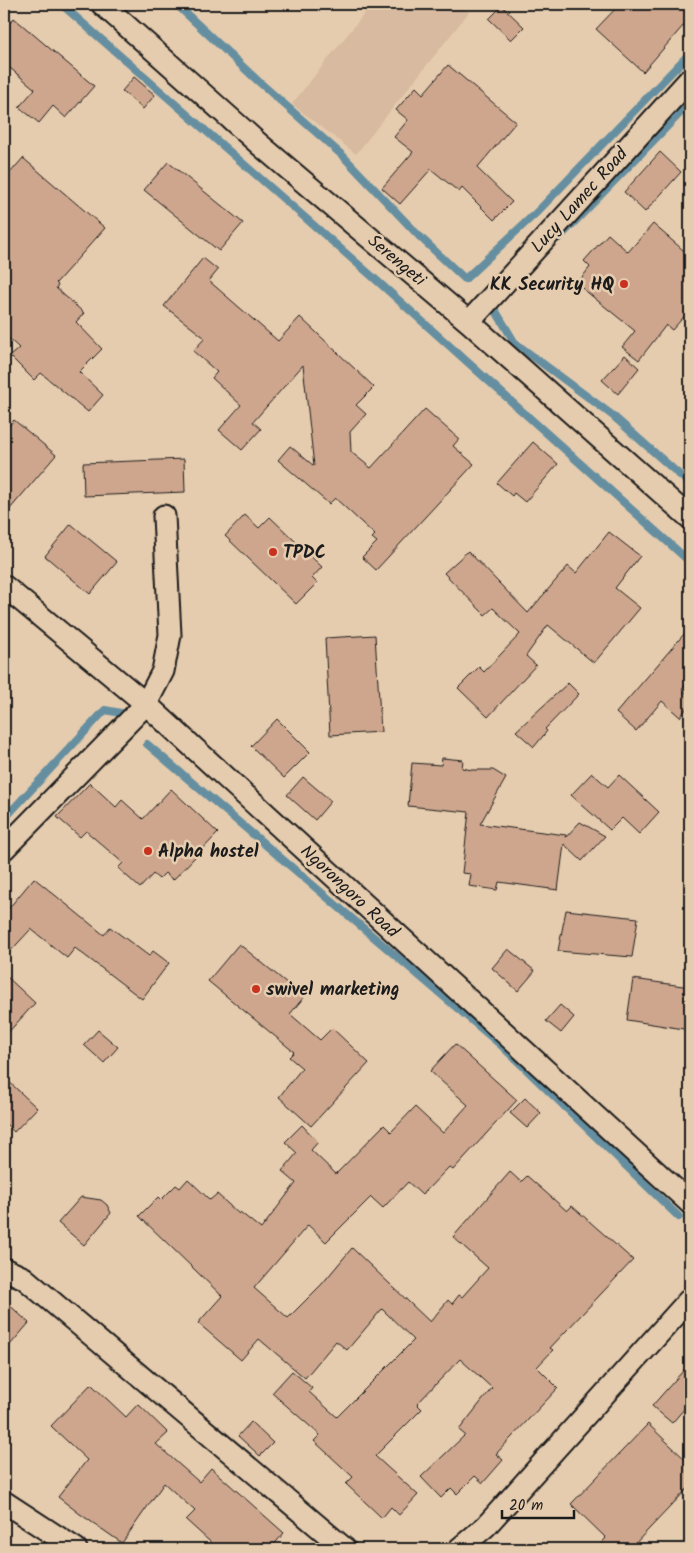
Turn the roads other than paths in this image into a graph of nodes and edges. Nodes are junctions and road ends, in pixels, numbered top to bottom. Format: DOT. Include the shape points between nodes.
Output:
graph roads {
  1 [pos="102,4"];
  2 [pos="690,79"];
  3 [pos="469,322"];
  4 [pos="164,516"];
  5 [pos="690,518"];
  6 [pos="4,586"];
  7 [pos="146,704"];
  8 [pos="4,849"];
  9 [pos="690,1203"];
  10 [pos="4,1269"];
  11 [pos="690,1299"];
  12 [pos="4,1502"];
  13 [pos="76,1549"];
  14 [pos="345,1549"];
  15 [pos="459,1549"];
  1 -- 3 [label="street, Serengeti" via="259,144"];
  2 -- 3 [label="street, Lucy Lamec Road"];
  3 -- 5 [label="street, Serengeti"];
  4 -- 7 [label="street" via="170,635 163,671"];
  6 -- 7 [label="street, Ngorongoro Road"];
  7 -- 8 [label="street"];
  7 -- 9 [label="street, Ngorongoro Road"];
  10 -- 14 [label="street" via="24,1278"];
  11 -- 15 [label="street" via="486,1526"];
  12 -- 13 [label="street"];
}
